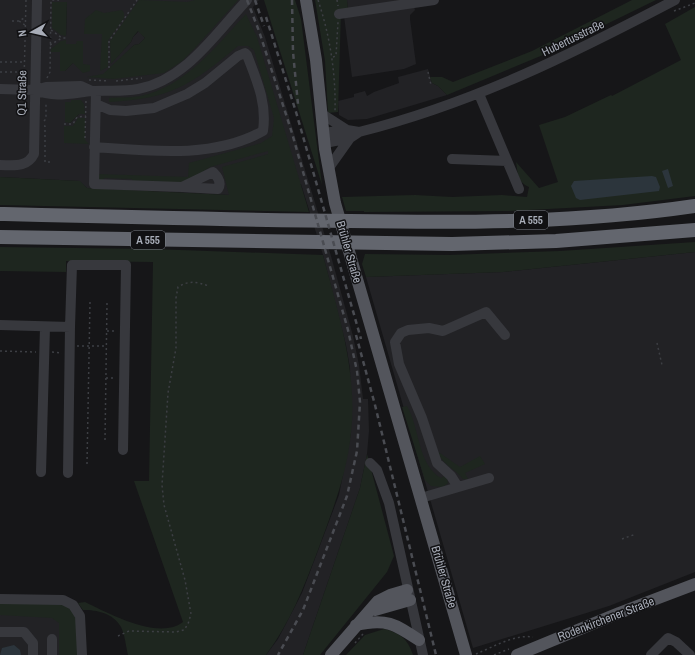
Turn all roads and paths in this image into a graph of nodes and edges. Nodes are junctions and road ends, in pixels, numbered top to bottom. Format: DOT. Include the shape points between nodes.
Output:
graph roads {
  1 [pos="26,0"];
  2 [pos="37,0"];
  3 [pos="52,0"];
  4 [pos="59,0"];
  5 [pos="137,0"];
  6 [pos="247,0"];
  7 [pos="306,0"];
  8 [pos="318,0"];
  9 [pos="434,0"];
  10 [pos="675,0"];
  11 [pos="339,14"];
  12 [pos="26,17"];
  13 [pos="12,21"];
  14 [pos="19,21"];
  15 [pos="25,25"];
  16 [pos="51,30"];
  17 [pos="62,38"];
  18 [pos="66,38"];
  19 [pos="50,45"];
  20 [pos="332,58"];
  21 [pos="0,62"];
  22 [pos="24,62"];
  23 [pos="109,68"];
  24 [pos="0,72"];
  25 [pos="24,72"];
  26 [pos="36,72"];
  27 [pos="428,72"];
  28 [pos="142,78"];
  29 [pos="86,81"];
  30 [pos="431,85"];
  31 [pos="0,89"];
  32 [pos="35,90"];
  33 [pos="94,91"];
  34 [pos="479,94"];
  35 [pos="46,99"];
  36 [pos="80,99"];
  37 [pos="96,104"];
  38 [pos="322,114"];
  39 [pos="336,114"];
  40 [pos="86,116"];
  41 [pos="64,124"];
  42 [pos="348,134"];
  43 [pos="324,138"];
  44 [pos="85,139"];
  45 [pos="94,147"];
  46 [pos="452,159"];
  47 [pos="506,161"];
  48 [pos="52,162"];
  49 [pos="0,164"];
  50 [pos="328,169"];
  51 [pos="182,187"];
  52 [pos="519,189"];
  53 [pos="695,206"];
  54 [pos="0,214"];
  55 [pos="695,230"];
  56 [pos="0,237"];
  57 [pos="209,286"];
  58 [pos="90,302"];
  59 [pos="107,303"];
  60 [pos="0,326"];
  61 [pos="44,327"];
  62 [pos="70,327"];
  63 [pos="505,335"];
  64 [pos="657,343"];
  65 [pos="89,346"];
  66 [pos="106,346"];
  67 [pos="69,349"];
  68 [pos="0,351"];
  69 [pos="44,352"];
  70 [pos="662,365"];
  71 [pos="104,440"];
  72 [pos="123,450"];
  73 [pos="370,463"];
  74 [pos="87,464"];
  75 [pos="41,472"];
  76 [pos="68,473"];
  77 [pos="489,478"];
  78 [pos="458,487"];
  79 [pos="421,498"];
  80 [pos="636,534"];
  81 [pos="622,538"];
  82 [pos="695,584"];
  83 [pos="409,595"];
  84 [pos="0,599"];
  85 [pos="356,625"];
  86 [pos="0,632"];
  87 [pos="368,632"];
  88 [pos="118,636"];
  89 [pos="535,637"];
  90 [pos="52,639"];
  91 [pos="419,640"];
  92 [pos="354,644"];
  93 [pos="33,655"];
  94 [pos="52,655"];
  95 [pos="82,655"];
  96 [pos="331,655"];
  97 [pos="423,655"];
  98 [pos="466,655"];
  99 [pos="473,655"];
  100 [pos="517,655"];
  101 [pos="650,655"];
  102 [pos="690,655"];
  1 -- 12 [label="path"];
  2 -- 26 [label="street, Q1 Straße"];
  3 -- 4 [label="path"];
  5 -- 23 [label="path" via="109,41"];
  6 -- 33 [label="street" via="191,62 166,79 139,89"];
  7 -- 38 [label="main road, Brühler Straße"];
  8 -- 20 [label="path"];
  9 -- 11 [label="street"];
  10 -- 34 [label="street, Hubertusstraße" via="596,42 511,82"];
  11 -- 20 [label="path" via="336,56"];
  12 -- 14 [label="path"];
  12 -- 15 [label="path"];
  13 -- 14 [label="path"];
  14 -- 15 [label="path"];
  15 -- 22 [label="path"];
  16 -- 17 [label="path"];
  17 -- 18 [label="path"];
  17 -- 19 [label="path"];
  20 -- 39 [label="path"];
  21 -- 22 [label="path"];
  22 -- 25 [label="path"];
  24 -- 25 [label="path"];
  25 -- 26 [label="path"];
  26 -- 32 [label="street, Q1 Straße"];
  27 -- 30 [label="path"];
  28 -- 29 [label="path" via="113,82 92,79"];
  31 -- 32 [label="street"];
  32 -- 33 [label="street" via="46,95 64,90"];
  32 -- 49 [label="street, Q1 Straße" via="34,154 31,161 23,165"];
  33 -- 37 [label="street"];
  34 -- 42 [label="street, Hubertusstraße" via="447,107"];
  34 -- 47 [label="street"];
  35 -- 48 [label="path" via="45,162"];
  36 -- 40 [label="path" via="86,99"];
  37 -- 45 [label="street"];
  37 -- 45 [label="street" via="110,110 154,108 188,94 238,56 245,54 264,102 265,119 263,131 252,137 204,150"];
  38 -- 42 [label="street"];
  38 -- 43 [label="main road, Brühler Straße"];
  40 -- 41 [label="path" via="77,117 73,124"];
  40 -- 44 [label="path"];
  42 -- 43 [label="street, Hubertusstraße"];
  42 -- 50 [label="street"];
  43 -- 50 [label="main road, Brühler Straße"];
  45 -- 51 [label="street" via="94,184"];
  46 -- 47 [label="street"];
  47 -- 52 [label="street"];
  50 -- 79 [label="main road, Brühler Straße" via="335,203"];
  53 -- 54 [label="highway, A 555" via="552,220 453,223"];
  55 -- 56 [label="highway, A 555" via="556,241 452,244"];
  57 -- 88 [label="path" via="187,282 178,287 176,348 168,393 162,467 164,505 185,580 190,614 188,624 184,630 176,632 129,631"];
  58 -- 65 [label="path"];
  59 -- 66 [label="path"];
  60 -- 61 [label="street"];
  61 -- 62 [label="street"];
  61 -- 69 [label="street"];
  62 -- 67 [label="street"];
  62 -- 72 [label="street" via="72,265 126,265"];
  63 -- 78 [label="street" via="486,312 443,331 429,328 408,330 401,333 395,342 399,364 422,418 437,463"];
  64 -- 70 [label="path"];
  65 -- 66 [label="path"];
  65 -- 67 [label="path"];
  65 -- 74 [label="path"];
  66 -- 71 [label="path"];
  67 -- 69 [label="path"];
  67 -- 76 [label="street"];
  68 -- 69 [label="path"];
  69 -- 75 [label="street"];
  73 -- 83 [label="street" via="377,470 389,503"];
  77 -- 78 [label="street"];
  78 -- 79 [label="street"];
  79 -- 98 [label="main road, Brühler Straße"];
  80 -- 81 [label="path"];
  82 -- 100 [label="main road, Rodenkirchener Straße"];
  83 -- 85 [label="main road" via="370,611"];
  83 -- 91 [label="street"];
  84 -- 95 [label="street" via="62,600 73,605 80,616"];
  85 -- 91 [label="main road" via="386,622 397,625"];
  85 -- 96 [label="main road"];
  86 -- 93 [label="street" via="24,632 33,643"];
  87 -- 92 [label="path"];
  89 -- 99 [label="path" via="507,641"];
  90 -- 94 [label="street"];
  91 -- 97 [label="street"];
  101 -- 102 [label="street" via="668,638"];
}
